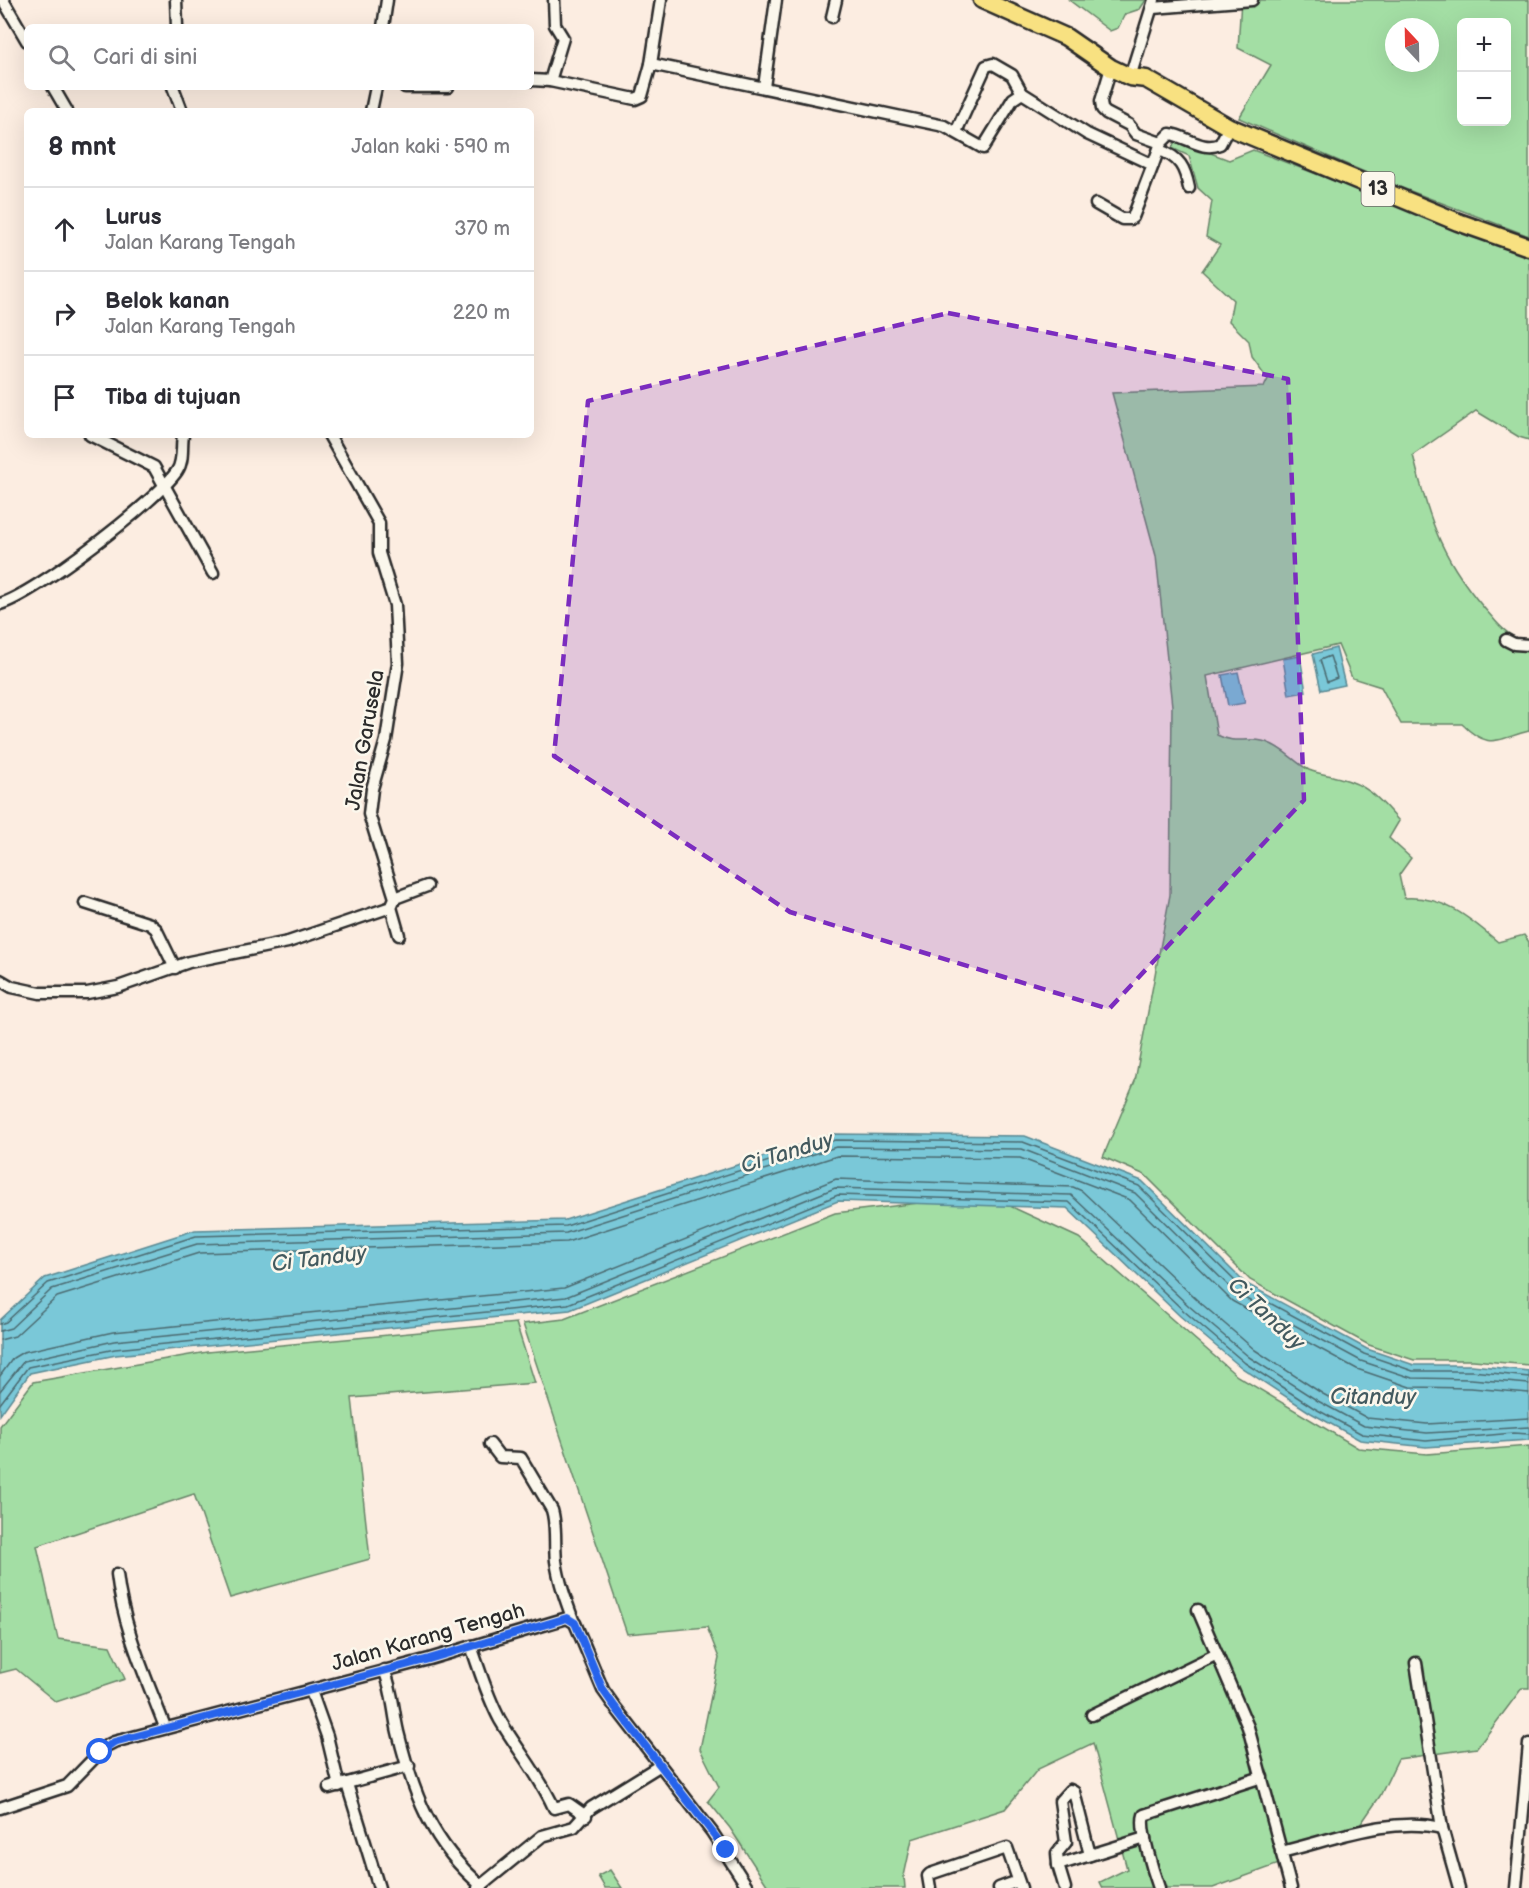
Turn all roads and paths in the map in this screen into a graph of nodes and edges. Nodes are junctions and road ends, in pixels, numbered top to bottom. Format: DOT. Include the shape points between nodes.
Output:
graph roads {
  1 [pos="3,0"];
  2 [pos="176,0"];
  3 [pos="387,0"];
  4 [pos="554,0"];
  5 [pos="661,0"];
  6 [pos="776,0"];
  7 [pos="836,0"];
  8 [pos="982,0"];
  9 [pos="1252,0"];
  10 [pos="1154,4"];
  11 [pos="832,17"];
  12 [pos="177,24"];
  13 [pos="383,24"];
  14 [pos="24,36"];
  15 [pos="651,64"];
  16 [pos="1111,68"];
  17 [pos="1130,77"];
  18 [pos="534,80"];
  19 [pos="550,81"];
  20 [pos="764,87"];
  21 [pos="55,90"];
  22 [pos="174,90"];
  23 [pos="375,90"];
  24 [pos="1022,93"];
  25 [pos="65,108"];
  26 [pos="181,108"];
  27 [pos="372,108"];
  28 [pos="1229,127"];
  29 [pos="956,132"];
  30 [pos="1160,146"];
  31 [pos="1153,165"];
  32 [pos="1189,188"];
  33 [pos="1096,204"];
  34 [pos="1529,247"];
  35 [pos="96,438"];
  36 [pos="183,438"];
  37 [pos="331,438"];
  38 [pos="165,485"];
  39 [pos="213,573"];
  40 [pos="0,604"];
  41 [pos="1506,640"];
  42 [pos="1529,645"];
  43 [pos="427,886"];
  44 [pos="85,903"];
  45 [pos="393,903"];
  46 [pos="399,935"];
  47 [pos="175,968"];
  48 [pos="0,980"];
  49 [pos="490,1444"];
  50 [pos="117,1574"];
  51 [pos="1198,1610"];
  52 [pos="573,1620"];
  53 [pos="471,1646"];
  54 [pos="1217,1654"];
  55 [pos="1416,1663"];
  56 [pos="384,1670"];
  57 [pos="311,1690"];
  58 [pos="1092,1715"];
  59 [pos="165,1727"];
  60 [pos="1529,1744"];
  61 [pos="409,1766"];
  62 [pos="659,1766"];
  63 [pos="1262,1777"];
  64 [pos="338,1786"];
  65 [pos="1527,1807"];
  66 [pos="0,1808"];
  67 [pos="586,1816"];
  68 [pos="1442,1828"];
  69 [pos="1085,1838"];
  70 [pos="1145,1838"];
  71 [pos="1066,1842"];
  72 [pos="1281,1852"];
  73 [pos="1090,1855"];
  74 [pos="1058,1865"];
  75 [pos="1020,1884"];
  76 [pos="480,1887"];
  77 [pos="379,1888"];
  78 [pos="748,1888"];
  79 [pos="930,1888"];
  80 [pos="999,1888"];
  81 [pos="1065,1888"];
  82 [pos="1159,1888"];
  83 [pos="1292,1888"];
  84 [pos="1459,1888"];
  85 [pos="1516,1888"];
  1 -- 14 [label="street"];
  2 -- 12 [label="street"];
  3 -- 13 [label="street"];
  4 -- 19 [label="street" via="554,22 563,38"];
  5 -- 15 [label="street"];
  6 -- 20 [label="street"];
  7 -- 11 [label="street"];
  8 -- 16 [label="highway, 13" via="1066,37"];
  9 -- 10 [label="street"];
  10 -- 17 [label="street"];
  15 -- 19 [label="street" via="642,96 635,99"];
  15 -- 20 [label="street"];
  16 -- 17 [label="highway, 13"];
  16 -- 30 [label="street" via="1102,109"];
  17 -- 28 [label="highway, 13" via="1146,79"];
  18 -- 19 [label="street"];
  20 -- 29 [label="street" via="944,126"];
  21 -- 25 [label="street"];
  22 -- 26 [label="street"];
  23 -- 27 [label="street"];
  24 -- 29 [label="street" via="1013,99 986,147 979,147"];
  24 -- 29 [label="street" via="1006,71 993,64 986,66"];
  24 -- 31 [label="street" via="1088,134"];
  28 -- 30 [label="street" via="1220,144 1214,146 1197,145 1173,134"];
  28 -- 34 [label="highway, 13" via="1458,222"];
  30 -- 31 [label="street"];
  30 -- 32 [label="street" via="1182,164"];
  31 -- 33 [label="street" via="1133,217 1122,219"];
  35 -- 38 [label="street" via="154,467"];
  36 -- 38 [label="street" via="181,464"];
  37 -- 45 [label="street, Jalan Garusela" via="379,523 379,553 395,605 398,663 369,814"];
  38 -- 39 [label="street"];
  38 -- 40 [label="street" via="89,548"];
  41 -- 42 [label="street"];
  43 -- 45 [label="street"];
  44 -- 47 [label="street" via="150,924"];
  45 -- 46 [label="street, Jalan Garusela"];
  45 -- 47 [label="street" via="288,942"];
  47 -- 48 [label="street" via="87,993 40,993"];
  49 -- 52 [label="street" via="500,1457 521,1458 552,1510 556,1560"];
  50 -- 59 [label="street" via="131,1638"];
  51 -- 54 [label="street"];
  52 -- 53 [label="street, Jalan Karang Tengah" via="562,1618"];
  52 -- 62 [label="street" via="603,1690"];
  53 -- 56 [label="street, Jalan Karang Tengah"];
  53 -- 67 [label="street" via="499,1718 534,1768 554,1808 569,1804"];
  54 -- 58 [label="street"];
  54 -- 63 [label="street" via="1248,1727"];
  55 -- 68 [label="street"];
  56 -- 57 [label="street, Jalan Karang Tengah"];
  56 -- 61 [label="street"];
  57 -- 59 [label="street, Jalan Karang Tengah"];
  57 -- 64 [label="street"];
  59 -- 66 [label="street, Jalan Karang Tengah" via="106,1746 67,1786"];
  60 -- 65 [label="street"];
  61 -- 64 [label="street"];
  61 -- 76 [label="street" via="417,1797 433,1831 458,1866"];
  62 -- 67 [label="street" via="591,1808"];
  62 -- 78 [label="street" via="712,1832"];
  63 -- 70 [label="street" via="1148,1813 1142,1821"];
  63 -- 72 [label="street"];
  64 -- 77 [label="street"];
  65 -- 85 [label="street"];
  67 -- 76 [label="street" via="574,1827 542,1836"];
  68 -- 72 [label="street" via="1379,1827"];
  68 -- 84 [label="street"];
  69 -- 71 [label="street"];
  69 -- 71 [label="street" via="1074,1792 1070,1790 1059,1807"];
  69 -- 73 [label="street"];
  70 -- 73 [label="street"];
  70 -- 82 [label="street"];
  71 -- 74 [label="street" via="1057,1853"];
  72 -- 83 [label="street"];
  73 -- 74 [label="street"];
  74 -- 81 [label="street"];
  75 -- 79 [label="street" via="1006,1848 930,1874"];
  75 -- 80 [label="street"];
}
